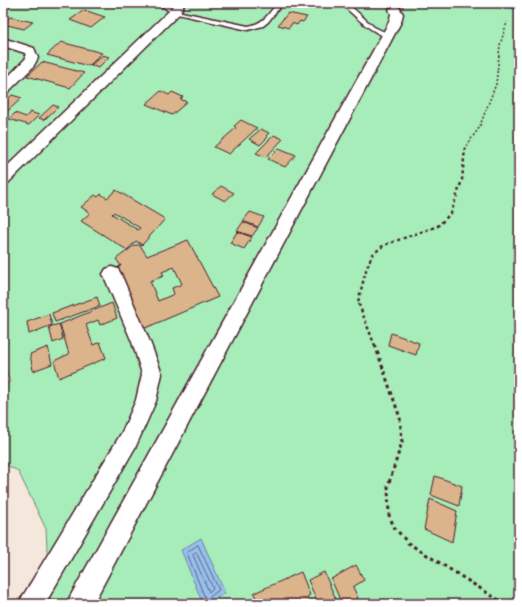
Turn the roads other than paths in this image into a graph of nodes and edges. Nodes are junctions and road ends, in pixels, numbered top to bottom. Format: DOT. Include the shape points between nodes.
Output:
graph roads {
  1 [pos="159,3"];
  2 [pos="280,3"];
  3 [pos="344,3"];
  4 [pos="178,8"];
  5 [pos="395,9"];
  6 [pos="388,35"];
  7 [pos="3,42"];
  8 [pos="3,89"];
  9 [pos="3,180"];
  10 [pos="112,274"];
  11 [pos="31,604"];
  12 [pos="79,604"];
  1 -- 4 [label="lane"];
  2 -- 4 [label="lane" via="261,25 248,28"];
  3 -- 6 [label="lane" via="372,28"];
  4 -- 9 [label="street"];
  5 -- 6 [label="street" via="397,18"];
  6 -- 12 [label="street"];
  7 -- 8 [label="street" via="30,51 32,58"];
  10 -- 11 [label="street" via="152,374 146,401 129,439"];
}
